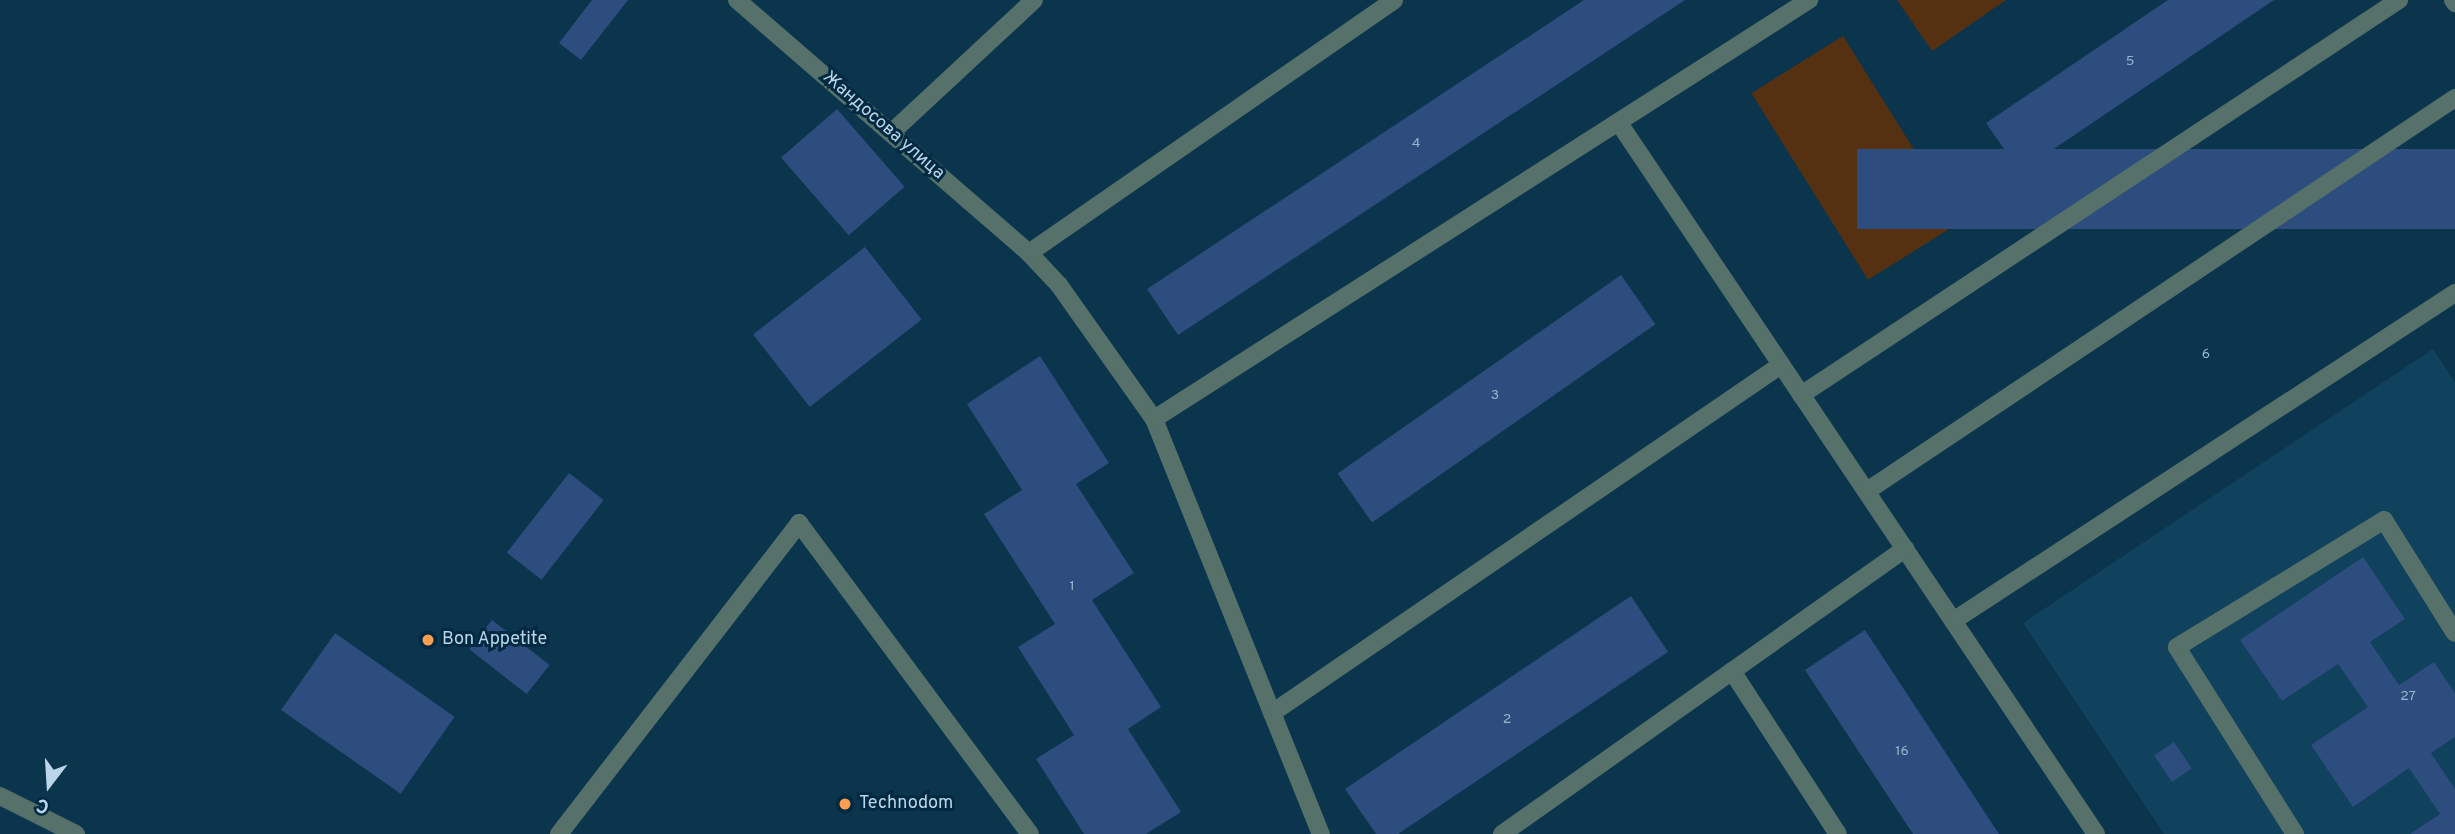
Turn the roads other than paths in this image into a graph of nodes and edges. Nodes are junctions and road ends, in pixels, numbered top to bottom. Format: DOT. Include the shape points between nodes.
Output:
graph roads {
  1 [pos="737,0"];
  2 [pos="1034,0"];
  3 [pos="1394,0"];
  4 [pos="1808,0"];
  5 [pos="2399,0"];
  6 [pos="2455,98"];
  7 [pos="1619,123"];
  8 [pos="891,133"];
  9 [pos="1029,253"];
  10 [pos="2455,293"];
  11 [pos="1781,365"];
  12 [pos="1801,395"];
  13 [pos="1154,419"];
  14 [pos="1867,491"];
  15 [pos="1905,548"];
  16 [pos="1953,621"];
  17 [pos="2455,633"];
  18 [pos="1732,671"];
  19 [pos="1272,713"];
  20 [pos="0,796"];
  21 [pos="76,834"];
  22 [pos="559,834"];
  23 [pos="1030,834"];
  24 [pos="1321,834"];
  25 [pos="1502,834"];
  26 [pos="1838,834"];
  27 [pos="2096,834"];
  28 [pos="2295,834"];
  1 -- 8 [label="street, Жандосова улица"];
  2 -- 8 [label="street"];
  3 -- 9 [label="street"];
  4 -- 7 [label="street"];
  5 -- 12 [label="street"];
  6 -- 14 [label="street"];
  7 -- 11 [label="street"];
  7 -- 13 [label="street"];
  8 -- 9 [label="street, Жандосова улица"];
  9 -- 13 [label="street, Жандосова улица" via="1059,285"];
  10 -- 16 [label="street"];
  11 -- 12 [label="street"];
  11 -- 19 [label="street"];
  12 -- 14 [label="street"];
  13 -- 19 [label="street, Жандосова улица"];
  14 -- 15 [label="street"];
  15 -- 16 [label="street"];
  15 -- 18 [label="street"];
  16 -- 27 [label="street"];
  17 -- 28 [label="street" via="2384,520 2177,647"];
  18 -- 25 [label="street"];
  18 -- 26 [label="street"];
  19 -- 24 [label="street, Жандосова улица"];
  20 -- 21 [label="street"];
  22 -- 23 [label="street" via="799,523"];
}
